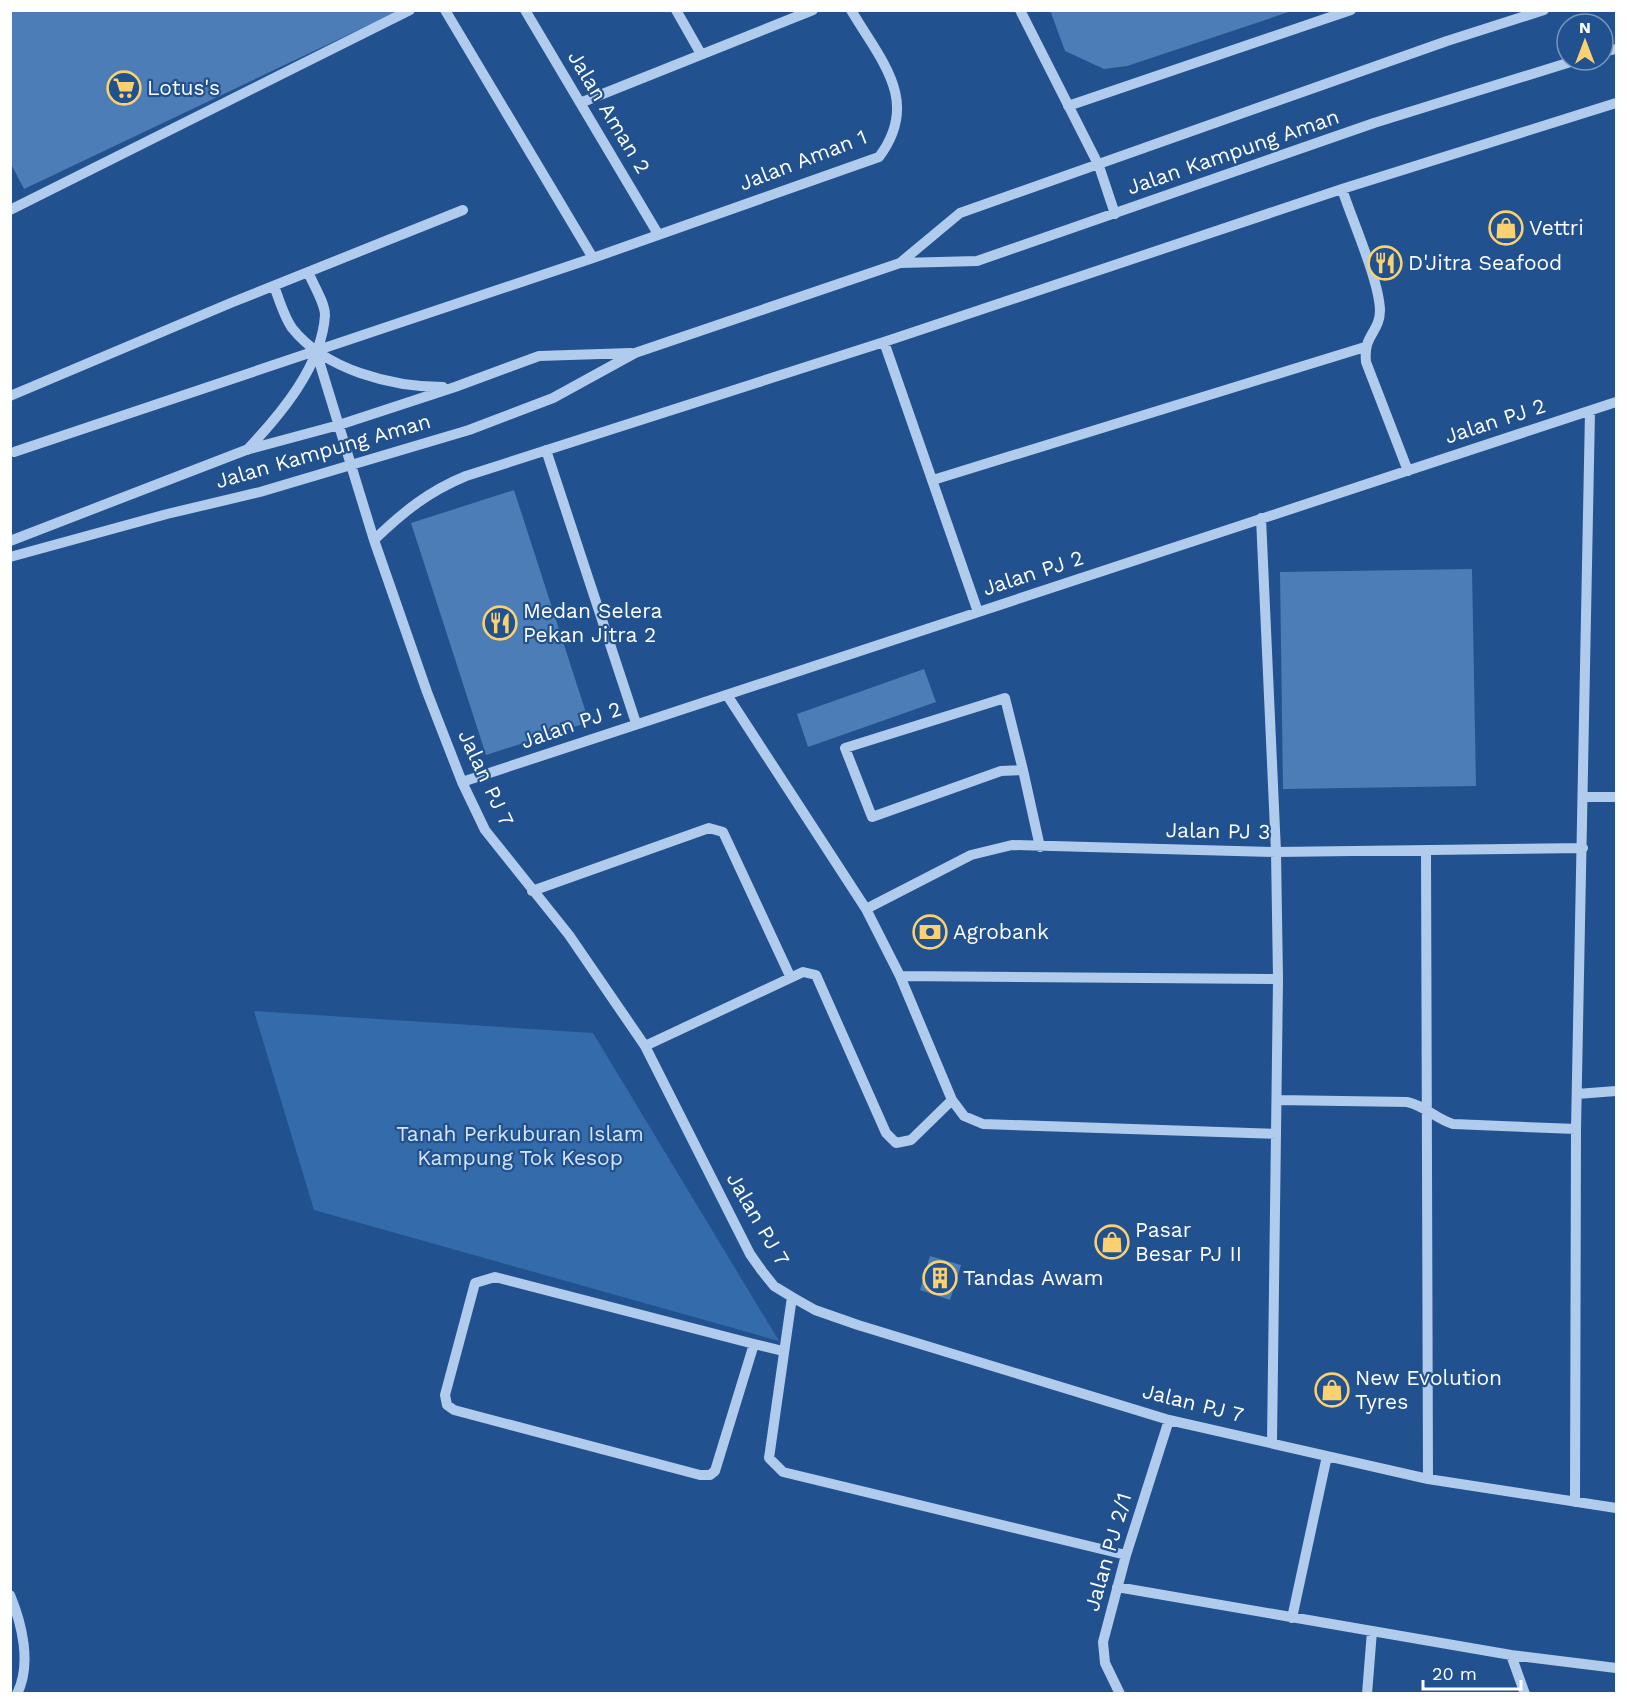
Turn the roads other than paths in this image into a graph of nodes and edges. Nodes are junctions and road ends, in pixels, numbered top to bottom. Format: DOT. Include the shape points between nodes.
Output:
graph roads {
  1 [pos="410,10"];
  2 [pos="445,10"];
  3 [pos="525,10"];
  4 [pos="676,10"];
  5 [pos="813,10"];
  6 [pos="851,10"];
  7 [pos="1020,10"];
  8 [pos="1351,10"];
  9 [pos="1544,10"];
  10 [pos="701,54"];
  11 [pos="1555,67"];
  12 [pos="580,103"];
  13 [pos="1617,103"];
  14 [pos="1068,106"];
  15 [pos="1099,166"];
  16 [pos="1342,189"];
  17 [pos="10,210"];
  18 [pos="463,210"];
  19 [pos="1115,214"];
  20 [pos="658,234"];
  21 [pos="593,258"];
  22 [pos="900,263"];
  23 [pos="308,272"];
  24 [pos="274,286"];
  25 [pos="884,342"];
  26 [pos="1365,346"];
  27 [pos="316,351"];
  28 [pos="635,353"];
  29 [pos="455,387"];
  30 [pos="10,396"];
  31 [pos="1617,402"];
  32 [pos="1590,411"];
  33 [pos="339,425"];
  34 [pos="246,450"];
  35 [pos="546,450"];
  36 [pos="14,452"];
  37 [pos="352,466"];
  38 [pos="1408,471"];
  39 [pos="933,480"];
  40 [pos="1261,518"];
  41 [pos="374,540"];
  42 [pos="10,541"];
  43 [pos="10,557"];
  44 [pos="978,612"];
  45 [pos="727,695"];
  46 [pos="636,723"];
  47 [pos="1023,770"];
  48 [pos="462,782"];
  49 [pos="1584,797"];
  50 [pos="1617,797"];
  51 [pos="1040,847"];
  52 [pos="1582,848"];
  53 [pos="1426,850"];
  54 [pos="1276,852"];
  55 [pos="532,891"];
  56 [pos="866,909"];
  57 [pos="790,976"];
  58 [pos="900,976"];
  59 [pos="1278,979"];
  60 [pos="645,1046"];
  61 [pos="1617,1091"];
  62 [pos="1577,1094"];
  63 [pos="952,1100"];
  64 [pos="1277,1100"];
  65 [pos="1428,1112"];
  66 [pos="1575,1129"];
  67 [pos="1276,1134"];
  68 [pos="792,1297"];
  69 [pos="754,1344"];
  70 [pos="783,1351"];
  71 [pos="1169,1420"];
  72 [pos="1272,1442"];
  73 [pos="1327,1456"];
  74 [pos="1428,1479"];
  75 [pos="1575,1502"];
  76 [pos="1617,1508"];
  77 [pos="1126,1555"];
  78 [pos="1117,1587"];
  79 [pos="10,1595"];
  80 [pos="1292,1618"];
  81 [pos="1372,1631"];
  82 [pos="1511,1655"];
  83 [pos="1617,1668"];
  84 [pos="17,1694"];
  85 [pos="1120,1694"];
  86 [pos="1367,1694"];
  87 [pos="1525,1694"];
  1 -- 17 [label="street"];
  2 -- 21 [label="street"];
  3 -- 12 [label="street, Jalan Aman 2"];
  4 -- 10 [label="street"];
  5 -- 10 [label="street"];
  6 -- 20 [label="street, Jalan Aman 1" via="894,84 898,103 897,123 879,157"];
  7 -- 14 [label="street"];
  8 -- 14 [label="street"];
  9 -- 15 [label="street, Jalan Kampung Aman"];
  10 -- 12 [label="street"];
  11 -- 19 [label="street, Jalan Kampung Aman" via="1374,123"];
  12 -- 20 [label="street, Jalan Aman 2"];
  13 -- 16 [label="street"];
  14 -- 15 [label="street"];
  15 -- 19 [label="street"];
  15 -- 22 [label="street, Jalan Kampung Aman" via="960,213"];
  16 -- 25 [label="street"];
  16 -- 26 [label="street" via="1379,298 1379,324"];
  18 -- 23 [label="street"];
  19 -- 22 [label="street, Jalan Kampung Aman" via="977,261"];
  20 -- 21 [label="street, Jalan Aman 1"];
  21 -- 27 [label="street, Jalan Aman 1"];
  22 -- 28 [label="street, Jalan Kampung Aman"];
  23 -- 24 [label="street"];
  23 -- 27 [label="street" via="325,314"];
  24 -- 27 [label="street" via="291,327"];
  24 -- 30 [label="street"];
  25 -- 35 [label="street"];
  25 -- 39 [label="street"];
  26 -- 38 [label="street" via="1366,362"];
  26 -- 39 [label="street"];
  27 -- 29 [label="street" via="383,379 407,385"];
  27 -- 33 [label="street, Jalan PJ 7"];
  27 -- 34 [label="street" via="288,401"];
  27 -- 36 [label="street, Jalan Aman 1"];
  28 -- 29 [label="street, Jalan Kampung Aman" via="539,356"];
  28 -- 37 [label="street, Jalan Kampung Aman" via="553,398 469,430"];
  29 -- 33 [label="street, Jalan Kampung Aman"];
  31 -- 32 [label="street, Jalan PJ 2"];
  32 -- 38 [label="street, Jalan PJ 2"];
  32 -- 49 [label="street"];
  33 -- 34 [label="street, Jalan Kampung Aman"];
  33 -- 37 [label="street, Jalan PJ 7"];
  34 -- 42 [label="street, Jalan Kampung Aman"];
  35 -- 41 [label="street" via="446,484 409,507"];
  35 -- 46 [label="street"];
  37 -- 41 [label="street, Jalan PJ 7"];
  37 -- 43 [label="street, Jalan Kampung Aman"];
  38 -- 40 [label="street, Jalan PJ 2"];
  39 -- 44 [label="street"];
  40 -- 44 [label="street, Jalan PJ 2"];
  40 -- 54 [label="street"];
  41 -- 48 [label="street, Jalan PJ 7"];
  44 -- 45 [label="street, Jalan PJ 2"];
  45 -- 46 [label="street, Jalan PJ 2"];
  45 -- 56 [label="street"];
  46 -- 48 [label="street, Jalan PJ 2"];
  47 -- 47 [label="street" via="1001,771 872,817 845,748 1005,698"];
  47 -- 51 [label="street"];
  48 -- 55 [label="street, Jalan PJ 7" via="485,830"];
  49 -- 50 [label="street"];
  49 -- 52 [label="street"];
  51 -- 54 [label="street, Jalan PJ 3"];
  51 -- 56 [label="street, Jalan PJ 3" via="1012,845 971,855"];
  52 -- 53 [label="street, Jalan PJ 3"];
  52 -- 62 [label="street"];
  53 -- 54 [label="street, Jalan PJ 3"];
  53 -- 65 [label="street"];
  54 -- 59 [label="street"];
  55 -- 57 [label="street" via="709,828 723,832"];
  55 -- 60 [label="street, Jalan PJ 7" via="569,935"];
  56 -- 58 [label="street"];
  57 -- 60 [label="street"];
  57 -- 63 [label="street" via="803,972 816,975 886,1133 896,1143 911,1140"];
  58 -- 59 [label="street"];
  58 -- 63 [label="street"];
  59 -- 64 [label="street"];
  60 -- 68 [label="street, Jalan PJ 7" via="750,1254 774,1286"];
  61 -- 62 [label="street"];
  62 -- 66 [label="street"];
  63 -- 67 [label="street" via="964,1116 983,1124"];
  64 -- 65 [label="street" via="1407,1102"];
  64 -- 67 [label="street"];
  65 -- 66 [label="street" via="1453,1124"];
  65 -- 74 [label="street"];
  66 -- 75 [label="street"];
  67 -- 72 [label="street"];
  68 -- 70 [label="street"];
  68 -- 71 [label="street, Jalan PJ 7" via="858,1325"];
  69 -- 69 [label="street" via="495,1278 486,1279 475,1283 446,1395 447,1405 454,1410 710,1475 715,1471"];
  69 -- 70 [label="street"];
  70 -- 77 [label="street" via="769,1458 783,1472"];
  71 -- 72 [label="street, Jalan PJ 7"];
  71 -- 77 [label="street, Jalan PJ 2/1"];
  72 -- 73 [label="street, Jalan PJ 7"];
  73 -- 74 [label="street, Jalan PJ 7"];
  73 -- 80 [label="street"];
  74 -- 75 [label="street, Jalan PJ 7"];
  75 -- 76 [label="street, Jalan PJ 7"];
  77 -- 78 [label="street, Jalan PJ 2/1"];
  78 -- 80 [label="street"];
  78 -- 85 [label="street, Jalan PJ 2/1" via="1103,1642 1105,1664"];
  79 -- 84 [label="street" via="25,1660"];
  80 -- 81 [label="street"];
  81 -- 82 [label="street"];
  81 -- 86 [label="street"];
  82 -- 83 [label="street"];
  82 -- 87 [label="street"];
}
